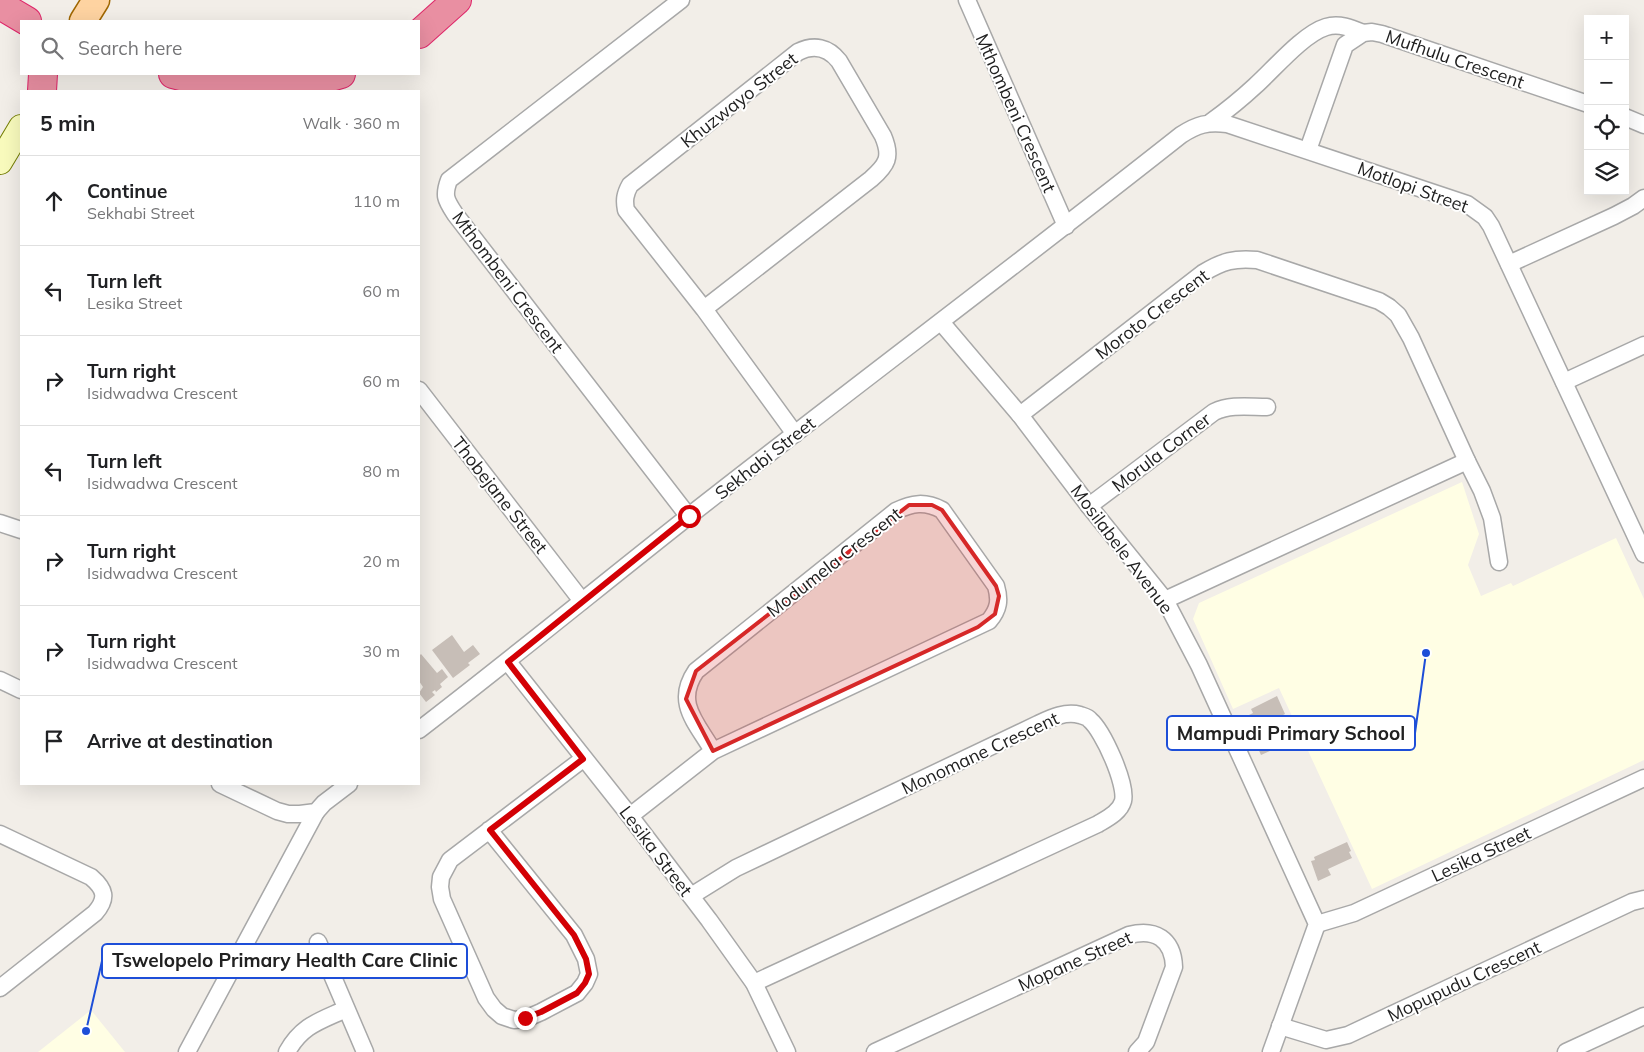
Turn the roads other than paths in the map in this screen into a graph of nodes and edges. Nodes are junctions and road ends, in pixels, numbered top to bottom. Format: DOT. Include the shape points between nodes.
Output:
graph roads {
  1 [pos="96,0"];
  2 [pos="457,0"];
  3 [pos="681,0"];
  4 [pos="967,0"];
  5 [pos="0,5"];
  6 [pos="25,20"];
  7 [pos="84,20"];
  8 [pos="420,33"];
  9 [pos="1363,33"];
  10 [pos="43,75"];
  11 [pos="52,75"];
  12 [pos="177,75"];
  13 [pos="337,75"];
  14 [pos="42,90"];
  15 [pos="43,90"];
  16 [pos="1584,103"];
  17 [pos="1629,119"];
  18 [pos="1210,122"];
  19 [pos="1644,125"];
  20 [pos="20,129"];
  21 [pos="1308,150"];
  22 [pos="0,162"];
  23 [pos="1644,198"];
  24 [pos="1066,226"];
  25 [pos="1509,264"];
  26 [pos="704,309"];
  27 [pos="941,322"];
  28 [pos="1644,345"];
  29 [pos="1564,382"];
  30 [pos="420,391"];
  31 [pos="1268,407"];
  32 [pos="1020,415"];
  33 [pos="795,434"];
  34 [pos="1467,461"];
  35 [pos="1089,506"];
  36 [pos="689,516"];
  37 [pos="0,523"];
  38 [pos="20,530"];
  39 [pos="1644,554"];
  40 [pos="1498,562"];
  41 [pos="1165,600"];
  42 [pos="582,601"];
  43 [pos="508,662"];
  44 [pos="0,680"];
  45 [pos="20,690"];
  46 [pos="420,729"];
  47 [pos="713,751"];
  48 [pos="583,759"];
  49 [pos="1644,778"];
  50 [pos="222,785"];
  51 [pos="348,785"];
  52 [pos="316,812"];
  53 [pos="630,816"];
  54 [pos="490,830"];
  55 [pos="0,834"];
  56 [pos="691,896"];
  57 [pos="1644,899"];
  58 [pos="1317,924"];
  59 [pos="318,942"];
  60 [pos="754,983"];
  61 [pos="0,988"];
  62 [pos="346,1009"];
  63 [pos="1644,1016"];
  64 [pos="1280,1026"];
  65 [pos="187,1052"];
  66 [pos="287,1052"];
  67 [pos="366,1052"];
  68 [pos="786,1052"];
  69 [pos="875,1052"];
  70 [pos="1137,1052"];
  71 [pos="1270,1052"];
  72 [pos="1566,1052"];
  1 -- 7 [label="main road"];
  2 -- 8 [label="highway"];
  3 -- 36 [label="street, Mthombeni Crescent" via="449,180 445,197"];
  4 -- 24 [label="street, Mthombeni Crescent"];
  5 -- 6 [label="highway"];
  9 -- 16 [label="street, Mufhulu Crescent" via="1382,34"];
  9 -- 18 [label="street" via="1340,26 1318,31"];
  9 -- 21 [label="street, Mufhulu Crescent" via="1345,45"];
  10 -- 14 [label="highway"];
  11 -- 15 [label="main road"];
  12 -- 13 [label="highway" via="224,86 251,88 302,84"];
  17 -- 19 [label="street"];
  18 -- 21 [label="street, Motlopi Street" via="1227,124"];
  18 -- 24 [label="street" via="1181,135"];
  20 -- 22 [label="main road"];
  21 -- 25 [label="street, Motlopi Street" via="1467,204 1488,222"];
  23 -- 25 [label="street" via="1614,216"];
  24 -- 27 [label="street, Sekhabi Street"];
  25 -- 29 [label="street, Motlopi Street"];
  26 -- 26 [label="street, Khuzwayo Street" via="626,210 625,193 630,185 798,52 814,47 833,52 883,136 888,156 885,165"];
  26 -- 33 [label="street, Khuzwayo Street"];
  27 -- 32 [label="street, Mosilabele Avenue"];
  27 -- 33 [label="street, Sekhabi Street"];
  28 -- 29 [label="street"];
  29 -- 39 [label="street, Motlopi Street"];
  30 -- 42 [label="street, Thobejane Street"];
  31 -- 35 [label="street, Morula Corner" via="1235,406 1214,412"];
  32 -- 34 [label="street, Moroto Crescent" via="1203,273 1226,261 1257,260 1379,301 1398,315"];
  32 -- 35 [label="street, Mosilabele Avenue"];
  33 -- 36 [label="street, Sekhabi Street"];
  34 -- 40 [label="street, Moroto Crescent" via="1492,518"];
  34 -- 41 [label="street"];
  35 -- 41 [label="street, Mosilabele Avenue"];
  36 -- 42 [label="street, Sekhabi Street"];
  37 -- 38 [label="street"];
  41 -- 58 [label="street, Mosilabele Avenue" via="1199,665"];
  42 -- 43 [label="street, Sekhabi Street"];
  43 -- 46 [label="street, Sekhabi Street"];
  43 -- 48 [label="street, Lesika Street"];
  44 -- 45 [label="street"];
  47 -- 47 [label="street, Modumela Crescent" via="686,699 690,680 696,671 896,512 921,503 932,504 942,510 996,586 999,605 990,621"];
  47 -- 53 [label="street, Modumela Crescent"];
  48 -- 53 [label="street, Lesika Street"];
  48 -- 54 [label="street"];
  49 -- 58 [label="street, Lesika Street" via="1354,913"];
  50 -- 52 [label="street" via="277,811 288,814"];
  51 -- 52 [label="street"];
  52 -- 65 [label="street"];
  53 -- 56 [label="street, Lesika Street"];
  54 -- 54 [label="street" via="450,860 441,877 440,887 442,899 486,998 502,1016 514,1020 541,1012 577,993 589,974 586,959 574,935"];
  55 -- 61 [label="street" via="91,876 100,884 104,900 95,913"];
  56 -- 60 [label="street, Lesika Street"];
  56 -- 60 [label="street, Monomane Crescent" via="736,868 1038,724 1066,714 1078,714 1089,718 1098,728 1123,783 1123,801 1112,815"];
  57 -- 64 [label="street, Mopupudu Crescent" via="1348,1036 1326,1040"];
  58 -- 64 [label="street"];
  59 -- 62 [label="street"];
  60 -- 68 [label="street, Lesika Street"];
  62 -- 66 [label="street" via="299,1033"];
  62 -- 67 [label="street"];
  63 -- 72 [label="street"];
  64 -- 71 [label="street"];
  69 -- 70 [label="street, Mopane Street" via="1129,935 1148,932 1156,934 1168,945 1174,967 1146,1042"];
}
